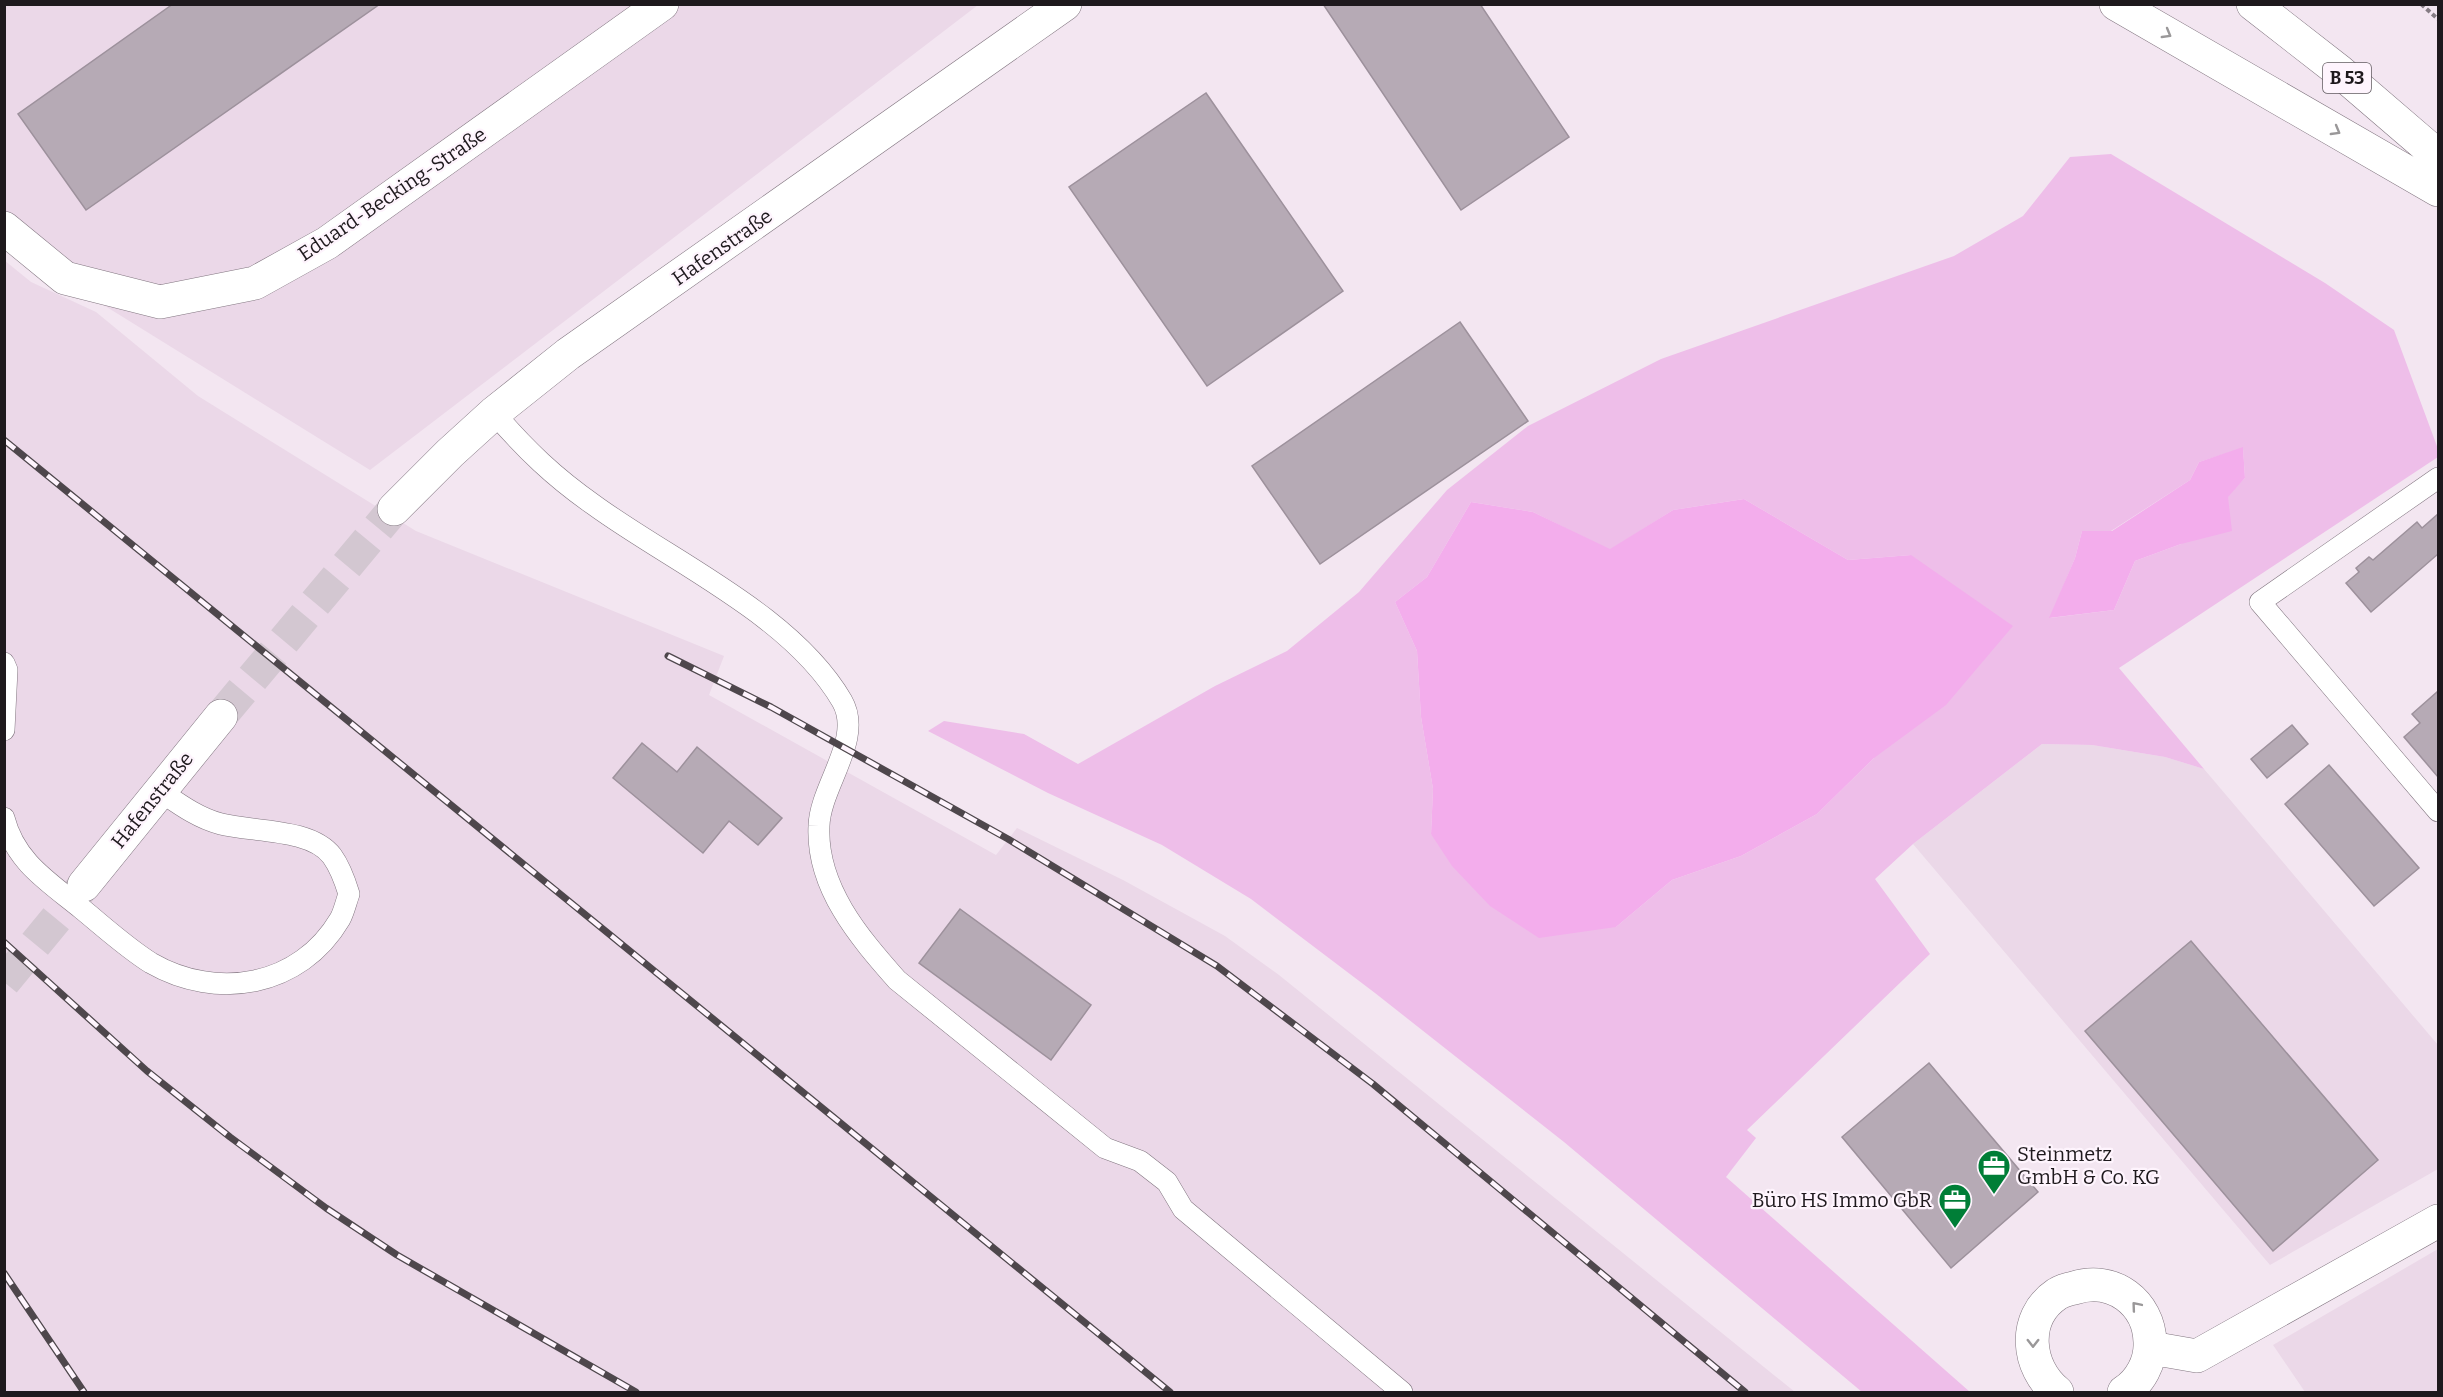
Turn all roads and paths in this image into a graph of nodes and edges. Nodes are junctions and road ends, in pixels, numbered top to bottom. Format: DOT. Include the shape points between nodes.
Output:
graph roads {
  1 [pos="662,4"];
  2 [pos="1065,4"];
  3 [pos="2116,4"];
  4 [pos="2253,4"];
  5 [pos="2421,4"];
  6 [pos="2439,19"];
  7 [pos="2439,156"];
  8 [pos="2439,190"];
  9 [pos="4,228"];
  10 [pos="494,413"];
  11 [pos="2439,478"];
  12 [pos="394,509"];
  13 [pos="4,663"];
  14 [pos="221,716"];
  15 [pos="4,730"];
  16 [pos="160,791"];
  17 [pos="2439,811"];
  18 [pos="4,818"];
  19 [pos="84,885"];
  20 [pos="2439,1221"];
  21 [pos="2151,1348"];
  22 [pos="1401,1392"];
  23 [pos="2057,1392"];
  24 [pos="2124,1392"];
  1 -- 9 [label="street, Eduard-Becking-Straße" via="327,243 255,283 160,303 65,278"];
  2 -- 10 [label="street, Hafenstraße" via="568,354"];
  3 -- 8 [label="street, one-way"];
  4 -- 7 [label="street, B 53"];
  5 -- 6 [label="path"];
  10 -- 12 [label="street, Hafenstraße"];
  10 -- 22 [label="lane" via="528,452 595,506 728,592 794,643 842,701 849,728 819,825 824,867 847,918 897,980 1105,1149 1140,1161 1167,1182 1183,1209"];
  11 -- 17 [label="lane" via="2260,602"];
  13 -- 15 [label="lane"];
  14 -- 16 [label="street, Hafenstraße"];
  16 -- 18 [label="lane" via="193,813 221,824 287,833 310,840 331,854 349,894 340,919 317,948 292,968 260,981 227,986 189,978 152,963 30,867 9,837"];
  16 -- 19 [label="street, Hafenstraße"];
  20 -- 21 [label="street" via="2197,1356"];
  21 -- 23 [label="street, one-way" via="2150,1327 2139,1307 2124,1293 2105,1284 2087,1283 2058,1293 2043,1308 2034,1327 2032,1348 2037,1368"];
  21 -- 24 [label="street" via="2144,1372"];
}
